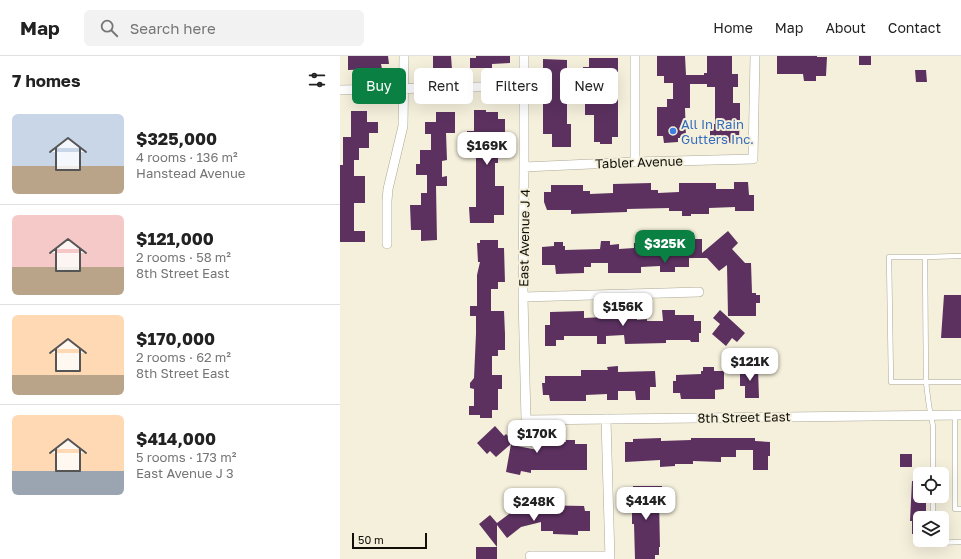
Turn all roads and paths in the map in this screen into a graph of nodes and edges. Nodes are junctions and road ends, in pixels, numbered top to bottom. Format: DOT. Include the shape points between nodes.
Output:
graph roads {
  1 [pos="404,56"];
  2 [pos="524,56"];
  3 [pos="635,56"];
  4 [pos="755,56"];
  5 [pos="404,68"];
  6 [pos="524,68"];
  7 [pos="481,87"];
  8 [pos="406,89"];
  9 [pos="340,90"];
  10 [pos="352,90"];
  11 [pos="404,104"];
  12 [pos="524,104"];
  13 [pos="635,162"];
  14 [pos="524,167"];
  15 [pos="387,244"];
  16 [pos="961,256"];
  17 [pos="925,257"];
  18 [pos="698,292"];
  19 [pos="523,297"];
  20 [pos="926,382"];
  21 [pos="961,382"];
  22 [pos="958,415"];
  23 [pos="931,416"];
  24 [pos="606,419"];
  25 [pos="526,420"];
  26 [pos="955,451"];
  27 [pos="961,451"];
  28 [pos="933,467"];
  29 [pos="961,509"];
  30 [pos="949,542"];
  31 [pos="961,542"];
  32 [pos="530,556"];
  33 [pos="610,557"];
  1 -- 5 [label="street"];
  2 -- 6 [label="street, East Avenue J 4"];
  3 -- 13 [label="street"];
  4 -- 13 [label="street, Tabler Avenue" via="753,160"];
  7 -- 8 [label="street"];
  9 -- 10 [label="street"];
  11 -- 15 [label="street" via="403,126 387,195"];
  12 -- 14 [label="street, East Avenue J 4"];
  13 -- 14 [label="street, Tabler Avenue"];
  14 -- 19 [label="street, East Avenue J 4"];
  16 -- 17 [label="lane"];
  17 -- 20 [label="lane"];
  17 -- 20 [label="lane" via="889,257 891,382"];
  18 -- 19 [label="street"];
  19 -- 25 [label="street, East Avenue J 4"];
  20 -- 21 [label="lane"];
  20 -- 23 [label="lane"];
  22 -- 23 [label="street, 8th Street East"];
  22 -- 26 [label="lane"];
  23 -- 24 [label="street, 8th Street East"];
  23 -- 28 [label="lane"];
  24 -- 25 [label="street, 8th Street East"];
  24 -- 33 [label="street"];
  26 -- 27 [label="lane"];
  26 -- 29 [label="lane" via="955,509"];
  30 -- 31 [label="lane"];
  32 -- 33 [label="street"];
}
